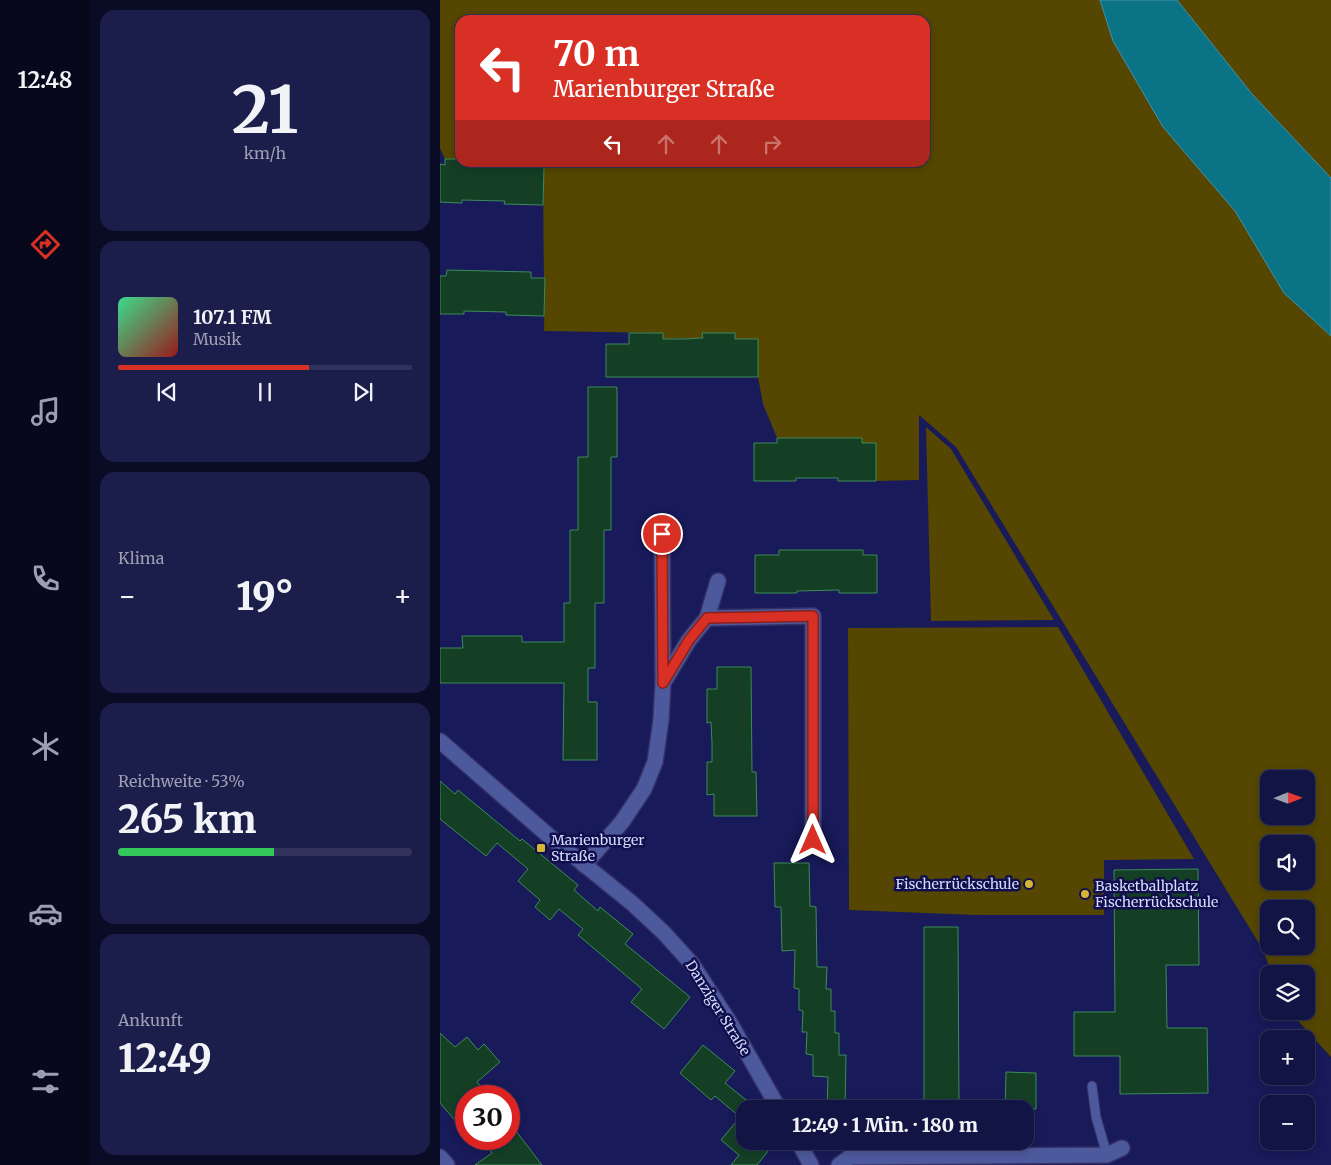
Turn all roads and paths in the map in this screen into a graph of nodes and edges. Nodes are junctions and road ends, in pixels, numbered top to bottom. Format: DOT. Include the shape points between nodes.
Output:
graph roads {
  1 [pos="662,534"];
  2 [pos="718,581"];
  3 [pos="707,618"];
  4 [pos="663,683"];
  5 [pos="440,741"];
  6 [pos="813,840"];
  7 [pos="584,865"];
  8 [pos="1092,1086"];
  9 [pos="774,1100"];
  10 [pos="1122,1148"];
  11 [pos="803,1150"];
  12 [pos="1107,1155"];
  13 [pos="440,1157"];
  14 [pos="447,1165"];
  15 [pos="811,1165"];
  16 [pos="838,1165"];
  1 -- 4 [label="street"];
  2 -- 3 [label="street"];
  3 -- 4 [label="street" via="689,640"];
  3 -- 6 [label="street" via="813,616"];
  4 -- 7 [label="street" via="654,762 644,789 622,822"];
  5 -- 7 [label="street, Danziger Straße"];
  7 -- 9 [label="street, Danziger Straße" via="664,933 692,964"];
  8 -- 12 [label="lane" via="1096,1117"];
  10 -- 12 [label="street"];
  11 -- 15 [label="street"];
  12 -- 16 [label="street" via="850,1157"];
  13 -- 14 [label="street"];
}
